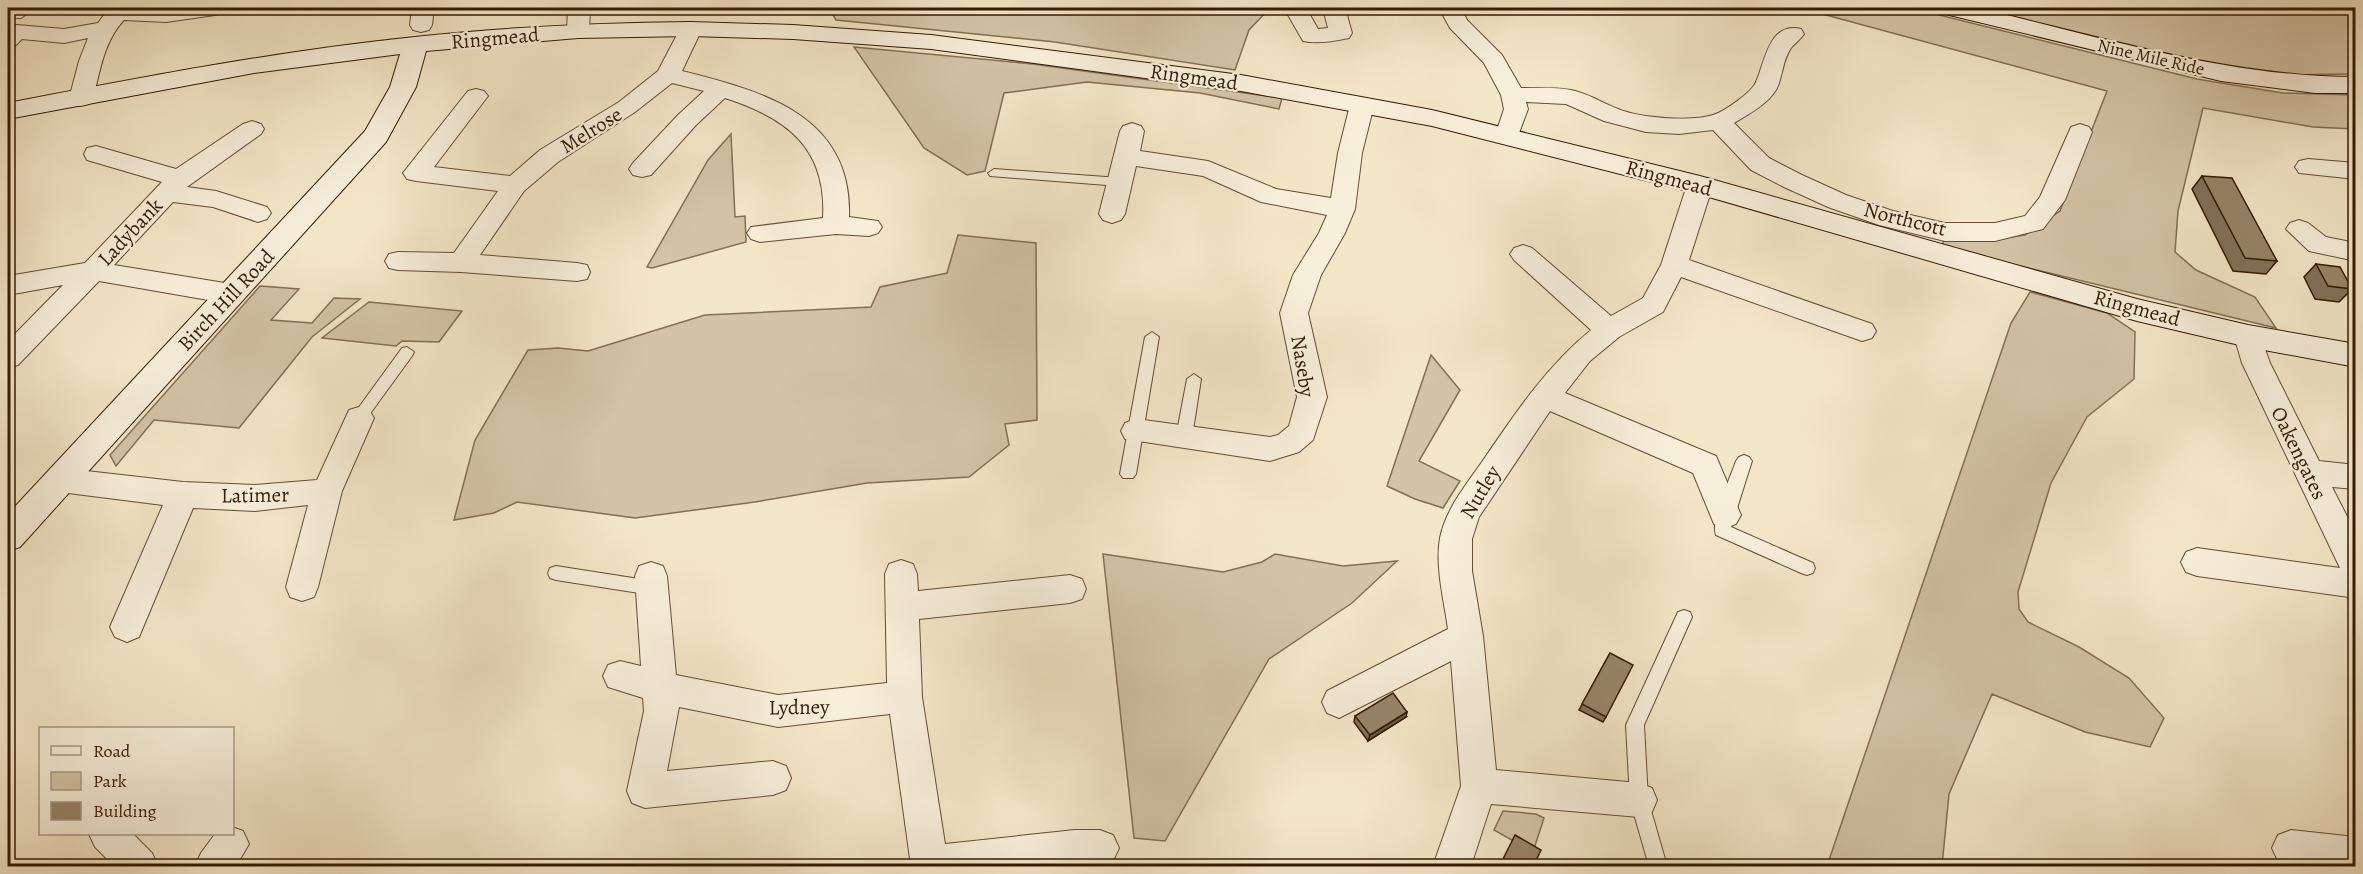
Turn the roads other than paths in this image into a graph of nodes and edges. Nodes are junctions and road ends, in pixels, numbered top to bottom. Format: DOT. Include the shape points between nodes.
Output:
graph roads {
  1 [pos="215,8"];
  2 [pos="1295,8"];
  3 [pos="1334,8"];
  4 [pos="1450,8"];
  5 [pos="1950,8"];
  6 [pos="115,17"];
  7 [pos="578,19"];
  8 [pos="14,25"];
  9 [pos="420,26"];
  10 [pos="691,29"];
  11 [pos="1780,39"];
  12 [pos="668,75"];
  13 [pos="2355,85"];
  14 [pos="722,88"];
  15 [pos="1513,95"];
  16 [pos="476,96"];
  17 [pos="81,99"];
  18 [pos="1362,105"];
  19 [pos="8,111"];
  20 [pos="1719,122"];
  21 [pos="252,129"];
  22 [pos="1132,131"];
  23 [pos="1507,136"];
  24 [pos="2067,141"];
  25 [pos="96,154"];
  26 [pos="1126,157"];
  27 [pos="2348,166"];
  28 [pos="2308,167"];
  29 [pos="642,169"];
  30 [pos="994,173"];
  31 [pos="1120,182"];
  32 [pos="515,185"];
  33 [pos="1700,185"];
  34 [pos="173,186"];
  35 [pos="1342,209"];
  36 [pos="258,213"];
  37 [pos="1112,214"];
  38 [pos="836,225"];
  39 [pos="868,228"];
  40 [pos="2299,229"];
  41 [pos="760,233"];
  42 [pos="2355,252"];
  43 [pos="1523,254"];
  44 [pos="398,261"];
  45 [pos="461,263"];
  46 [pos="1674,265"];
  47 [pos="93,271"];
  48 [pos="577,272"];
  49 [pos="8,285"];
  50 [pos="231,294"];
  51 [pos="1609,330"];
  52 [pos="1862,331"];
  53 [pos="2248,336"];
  54 [pos="1152,337"];
  55 [pos="407,352"];
  56 [pos="2355,356"];
  57 [pos="8,358"];
  58 [pos="1194,379"];
  59 [pos="1543,396"];
  60 [pos="358,418"];
  61 [pos="1136,431"];
  62 [pos="1184,437"];
  63 [pos="1744,461"];
  64 [pos="2308,472"];
  65 [pos="1128,474"];
  66 [pos="2355,477"];
  67 [pos="60,480"];
  68 [pos="327,492"];
  69 [pos="183,495"];
  70 [pos="1725,515"];
  71 [pos="8,537"];
  72 [pos="2197,562"];
  73 [pos="1807,568"];
  74 [pos="2355,568"];
  75 [pos="556,573"];
  76 [pos="651,582"];
  77 [pos="2355,584"];
  78 [pos="302,587"];
  79 [pos="1070,589"];
  80 [pos="1684,617"];
  81 [pos="127,627"];
  82 [pos="1466,636"];
  83 [pos="620,676"];
  84 [pos="659,686"];
  85 [pos="905,698"];
  86 [pos="1339,702"];
  87 [pos="773,778"];
  88 [pos="1479,786"];
  89 [pos="1639,800"];
  90 [pos="109,835"];
  91 [pos="2291,848"];
  92 [pos="1083,854"];
  93 [pos="2355,855"];
  94 [pos="931,865"];
  95 [pos="139,867"];
  96 [pos="1452,867"];
  97 [pos="1658,867"];
  1 -- 6 [label="street"];
  2 -- 3 [label="street" via="1311,36 1341,33"];
  4 -- 15 [label="street" via="1458,23 1494,60"];
  5 -- 13 [label="street, Nine Mile Ride" via="2221,73 2315,85"];
  6 -- 8 [label="street" via="64,36"];
  6 -- 17 [label="street" via="96,42"];
  7 -- 9 [label="street, Ringmead"];
  7 -- 10 [label="street, Ringmead"];
  9 -- 17 [label="street, Ringmead" via="254,65"];
  9 -- 50 [label="street, Birch Hill Road" via="403,87 376,136"];
  10 -- 12 [label="street, Melrose"];
  10 -- 18 [label="street, Ringmead" via="942,43 1241,83"];
  11 -- 20 [label="street" via="1767,86"];
  12 -- 14 [label="street"];
  12 -- 32 [label="street, Melrose" via="627,107 549,156"];
  14 -- 29 [label="street"];
  14 -- 38 [label="street" via="763,103 798,123 816,140 829,162 836,189"];
  15 -- 20 [label="street" via="1571,97 1613,116 1646,124"];
  15 -- 23 [label="street" via="1516,109"];
  16 -- 32 [label="street" via="410,181"];
  17 -- 19 [label="street, Ringmead"];
  18 -- 23 [label="street, Ringmead"];
  18 -- 35 [label="street, Naseby"];
  20 -- 24 [label="street, Northcott" via="1760,164 1792,181 1888,219 1945,232 1995,232 2034,223 2052,200"];
  21 -- 34 [label="street, Ladybank"];
  22 -- 26 [label="street"];
  23 -- 33 [label="street, Ringmead"];
  25 -- 34 [label="street, Ladybank"];
  26 -- 31 [label="street"];
  26 -- 35 [label="street" via="1208,169 1270,196"];
  27 -- 28 [label="street"];
  30 -- 31 [label="lane"];
  31 -- 37 [label="street"];
  32 -- 45 [label="street, Melrose"];
  33 -- 46 [label="street, Nutley"];
  33 -- 53 [label="street, Ringmead" via="2006,274"];
  34 -- 36 [label="street, Ladybank"];
  34 -- 47 [label="street, Ladybank"];
  35 -- 62 [label="street, Naseby" via="1307,276 1294,313 1312,397 1302,432 1288,444 1270,449"];
  38 -- 39 [label="street"];
  38 -- 41 [label="street"];
  40 -- 42 [label="street" via="2318,245"];
  43 -- 51 [label="street"];
  44 -- 45 [label="street"];
  45 -- 48 [label="street"];
  46 -- 51 [label="street, Nutley" via="1653,304"];
  46 -- 52 [label="street"];
  47 -- 49 [label="street, Ladybank"];
  47 -- 50 [label="street, Ladybank"];
  47 -- 57 [label="street, Ladybank"];
  50 -- 67 [label="street, Birch Hill Road"];
  51 -- 59 [label="street, Nutley" via="1580,354"];
  53 -- 56 [label="street, Ringmead"];
  53 -- 64 [label="street, Oakengates" via="2256,363"];
  54 -- 61 [label="lane"];
  55 -- 60 [label="lane"];
  58 -- 62 [label="lane"];
  59 -- 70 [label="street" via="1705,465"];
  59 -- 82 [label="street, Nutley" via="1464,513 1458,530 1456,572"];
  60 -- 68 [label="street"];
  61 -- 62 [label="street, Naseby"];
  61 -- 65 [label="lane"];
  63 -- 70 [label="lane"];
  64 -- 66 [label="street"];
  64 -- 74 [label="street, Oakengates"];
  67 -- 69 [label="street, Latimer"];
  67 -- 71 [label="street, Birch Hill Road"];
  68 -- 69 [label="street, Latimer" via="255,498"];
  68 -- 78 [label="street"];
  69 -- 81 [label="street"];
  70 -- 73 [label="lane" via="1722,530"];
  72 -- 77 [label="street"];
  75 -- 76 [label="lane"];
  76 -- 84 [label="street"];
  79 -- 85 [label="street" via="901,590"];
  80 -- 89 [label="lane" via="1635,725"];
  82 -- 86 [label="street"];
  82 -- 88 [label="street, Nutley"];
  83 -- 84 [label="street, Lydney"];
  84 -- 85 [label="street, Lydney" via="778,711"];
  84 -- 87 [label="street" via="662,711 645,790"];
  85 -- 94 [label="street"];
  88 -- 89 [label="street"];
  88 -- 96 [label="street, Nutley"];
  89 -- 97 [label="lane"];
  90 -- 95 [label="street"];
  91 -- 93 [label="street"];
  92 -- 94 [label="street"];
}
